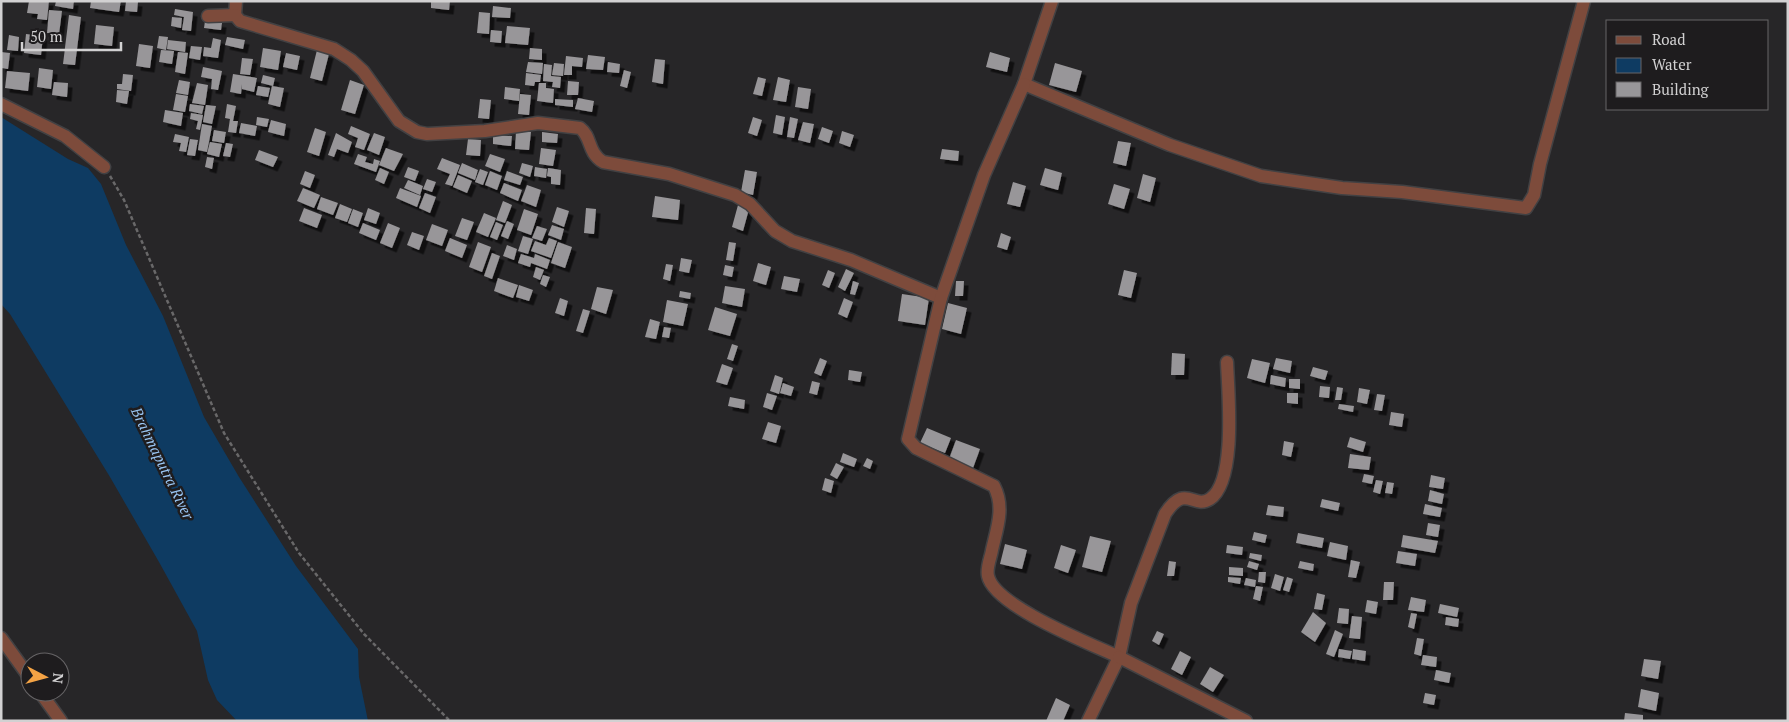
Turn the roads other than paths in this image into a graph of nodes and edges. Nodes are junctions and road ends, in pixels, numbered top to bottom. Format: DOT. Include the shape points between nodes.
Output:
graph roads {
  1 [pos="236,1"];
  2 [pos="1052,1"];
  3 [pos="1584,1"];
  4 [pos="235,15"];
  5 [pos="208,16"];
  6 [pos="1024,84"];
  7 [pos="1,104"];
  8 [pos="104,167"];
  9 [pos="941,298"];
  10 [pos="1227,362"];
  11 [pos="1,638"];
  12 [pos="1119,657"];
  13 [pos="20,664"];
  14 [pos="47,702"];
  15 [pos="61,721"];
  16 [pos="1088,721"];
  17 [pos="1246,721"];
  1 -- 4 [label="street"];
  2 -- 6 [label="street"];
  3 -- 6 [label="street" via="1534,195 1526,208 1261,176 1170,145"];
  4 -- 5 [label="street"];
  4 -- 9 [label="street" via="250,26 334,49 363,72 399,121 417,132 486,131 538,123 580,128 596,158 603,162 669,174 735,195 750,204 775,231 792,241 851,260"];
  6 -- 9 [label="street" via="984,175"];
  7 -- 8 [label="street" via="65,136"];
  9 -- 12 [label="street" via="908,439 916,448 994,486 1000,497 1000,511 987,575 992,587 1018,608"];
  10 -- 12 [label="street" via="1230,438 1223,479 1209,499 1174,501 1165,514 1130,603"];
  11 -- 13 [label="street"];
  12 -- 16 [label="street"];
  12 -- 17 [label="street"];
  14 -- 15 [label="street"];
}
